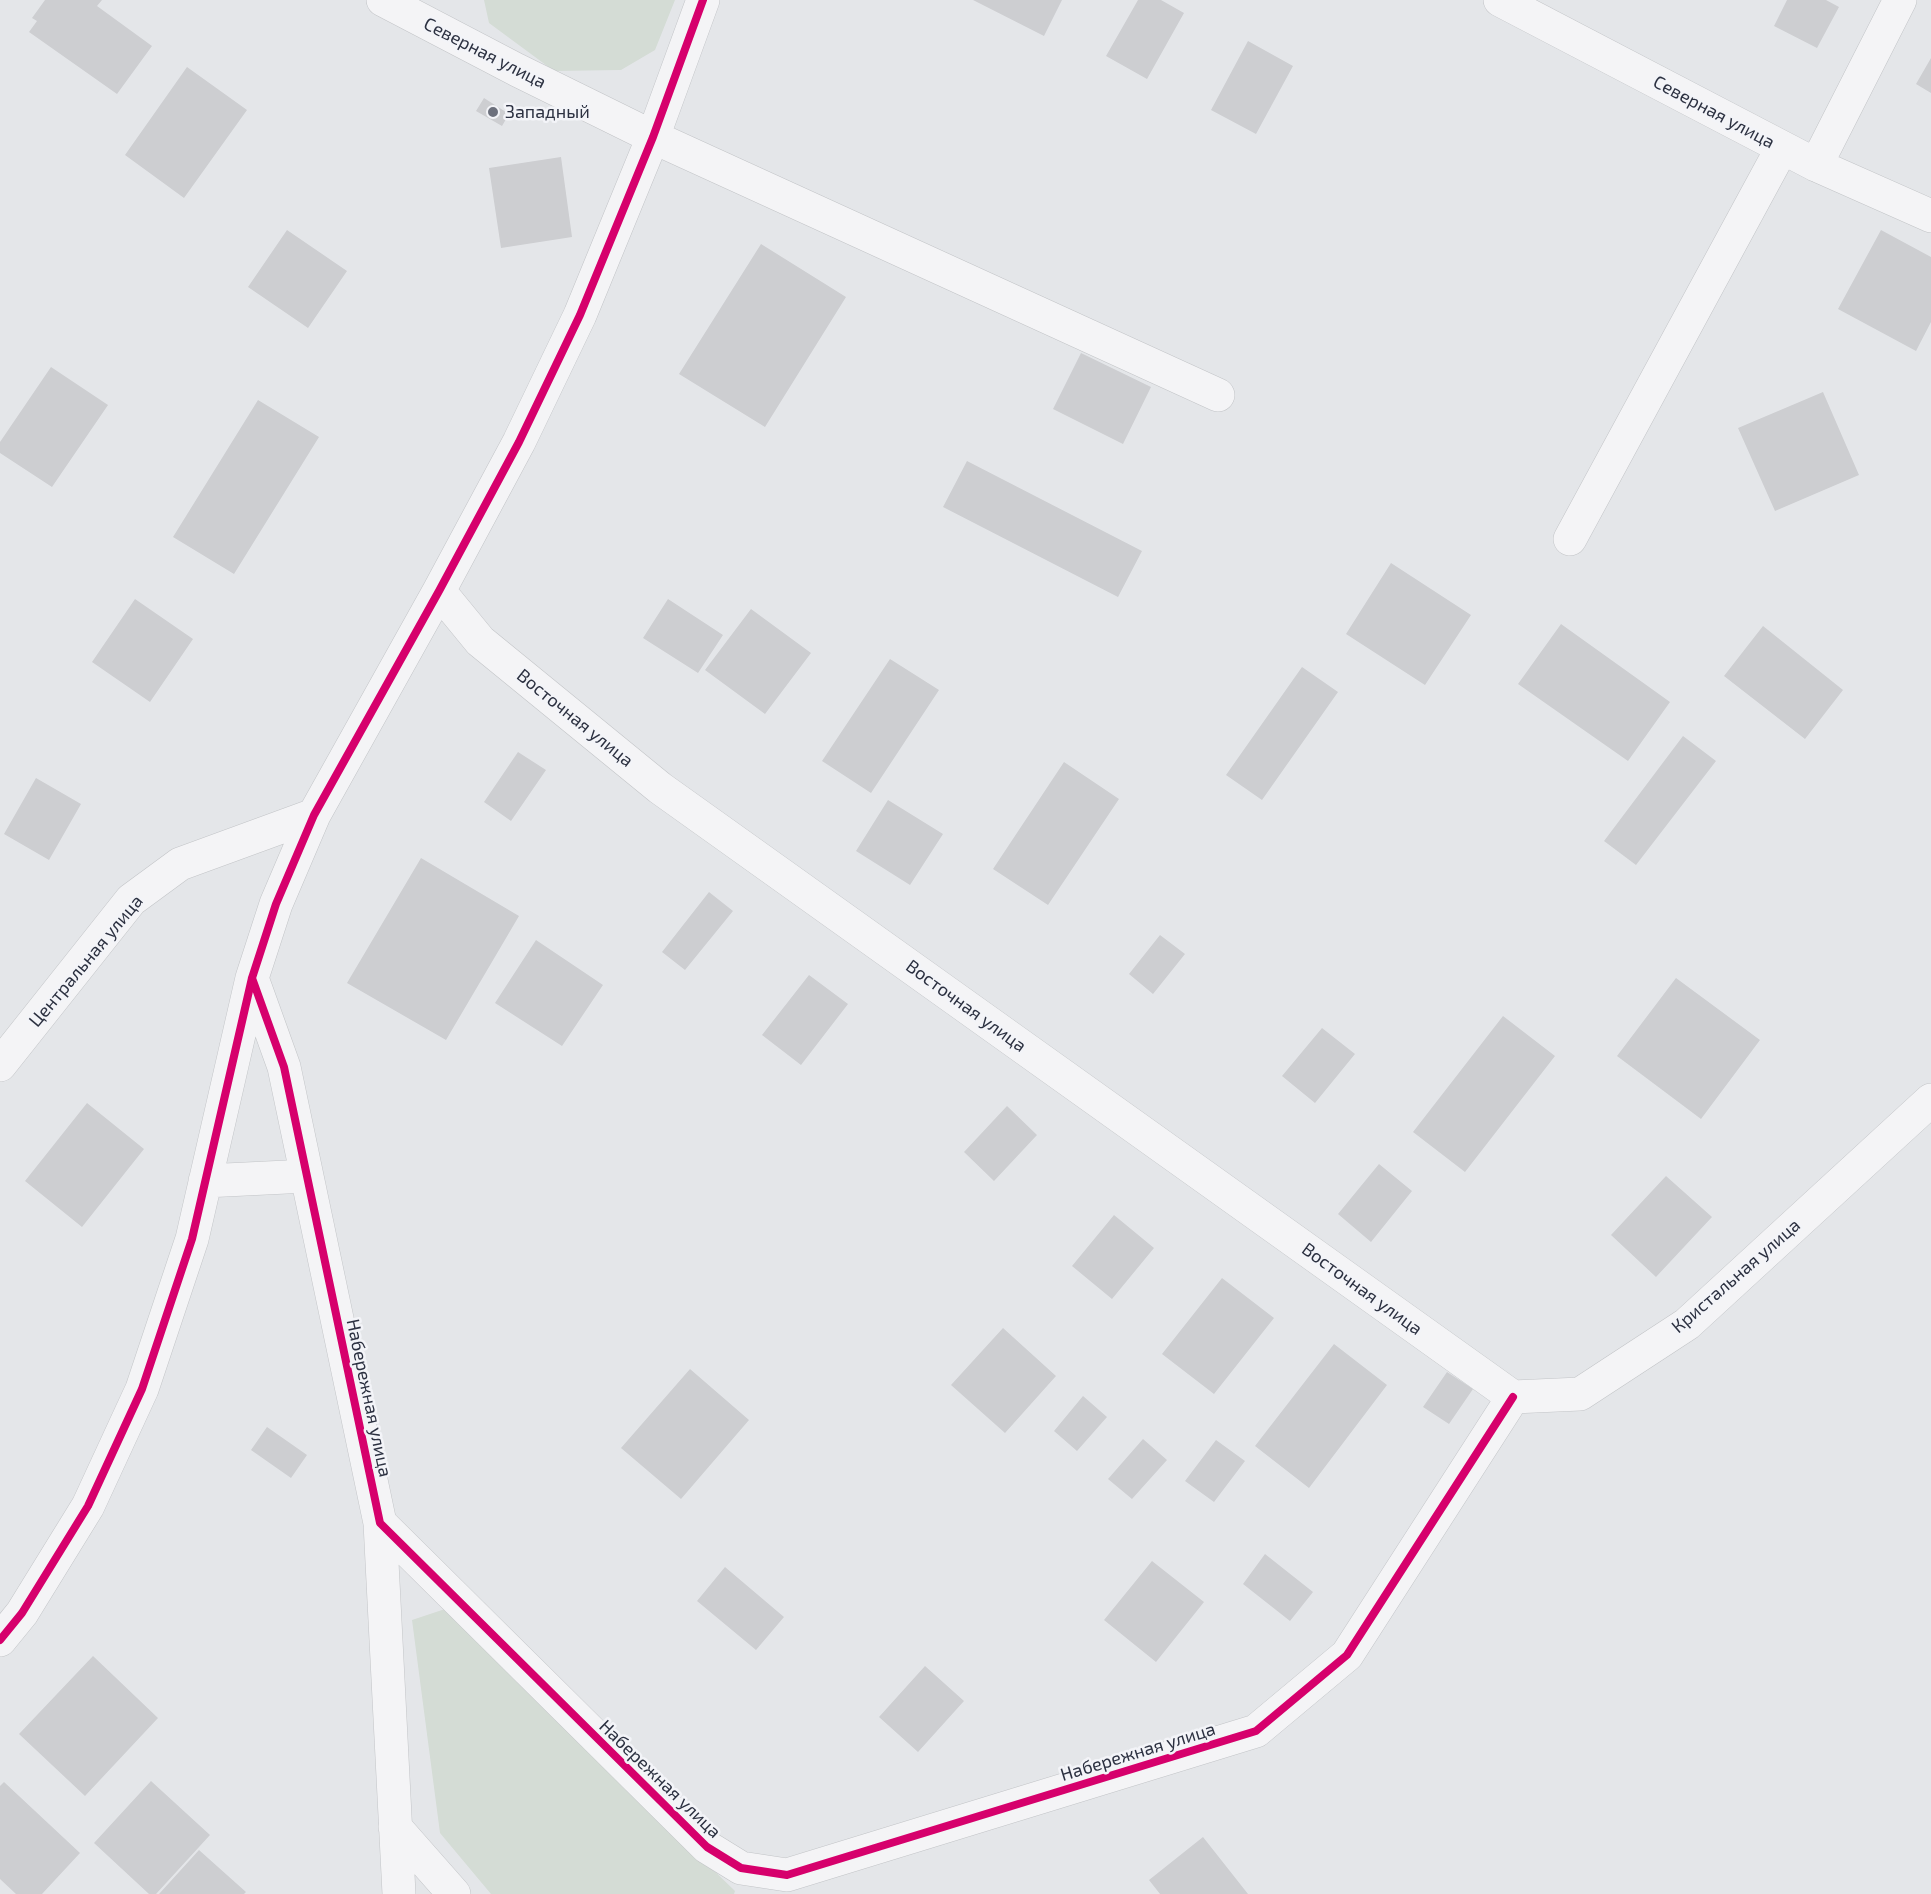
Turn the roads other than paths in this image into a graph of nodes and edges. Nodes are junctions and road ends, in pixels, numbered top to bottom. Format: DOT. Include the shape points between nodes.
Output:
graph roads {
  1 [pos="383,0"];
  2 [pos="703,0"];
  3 [pos="1500,0"];
  4 [pos="1900,0"];
  5 [pos="653,137"];
  6 [pos="1782,147"];
  7 [pos="1816,165"];
  8 [pos="1931,216"];
  9 [pos="1218,395"];
  10 [pos="1570,539"];
  11 [pos="439,591"];
  12 [pos="314,815"];
  13 [pos="252,978"];
  14 [pos="0,1065"];
  15 [pos="1931,1100"];
  16 [pos="307,1176"];
  17 [pos="206,1181"];
  18 [pos="1514,1397"];
  19 [pos="380,1523"];
  20 [pos="0,1640"];
  21 [pos="396,1827"];
  22 [pos="399,1894"];
  23 [pos="454,1894"];
  1 -- 5 [label="street, Северная улица"];
  2 -- 5 [label="street"];
  3 -- 6 [label="street, Северная улица"];
  4 -- 7 [label="street"];
  5 -- 9 [label="street, Северная улица"];
  5 -- 11 [label="street" via="580,315 519,442"];
  6 -- 7 [label="street, Северная улица"];
  6 -- 10 [label="street"];
  7 -- 8 [label="street, Северная улица"];
  11 -- 12 [label="street"];
  11 -- 18 [label="street, Восточная улица" via="480,640 660,788"];
  12 -- 13 [label="street" via="276,904"];
  12 -- 14 [label="street, Центральная улица" via="180,864 131,900"];
  13 -- 16 [label="street, Набережная улица" via="284,1067"];
  13 -- 17 [label="street"];
  15 -- 18 [label="street, Кристальная улица" via="1687,1324 1580,1394"];
  16 -- 17 [label="street"];
  16 -- 19 [label="street, Набережная улица"];
  17 -- 20 [label="street" via="192,1239 142,1389 88,1506 22,1612"];
  18 -- 19 [label="street, Набережная улица" via="1347,1655 1256,1731 787,1875 741,1868 707,1847"];
  19 -- 21 [label="street"];
  21 -- 22 [label="street"];
  21 -- 23 [label="street"];
}
